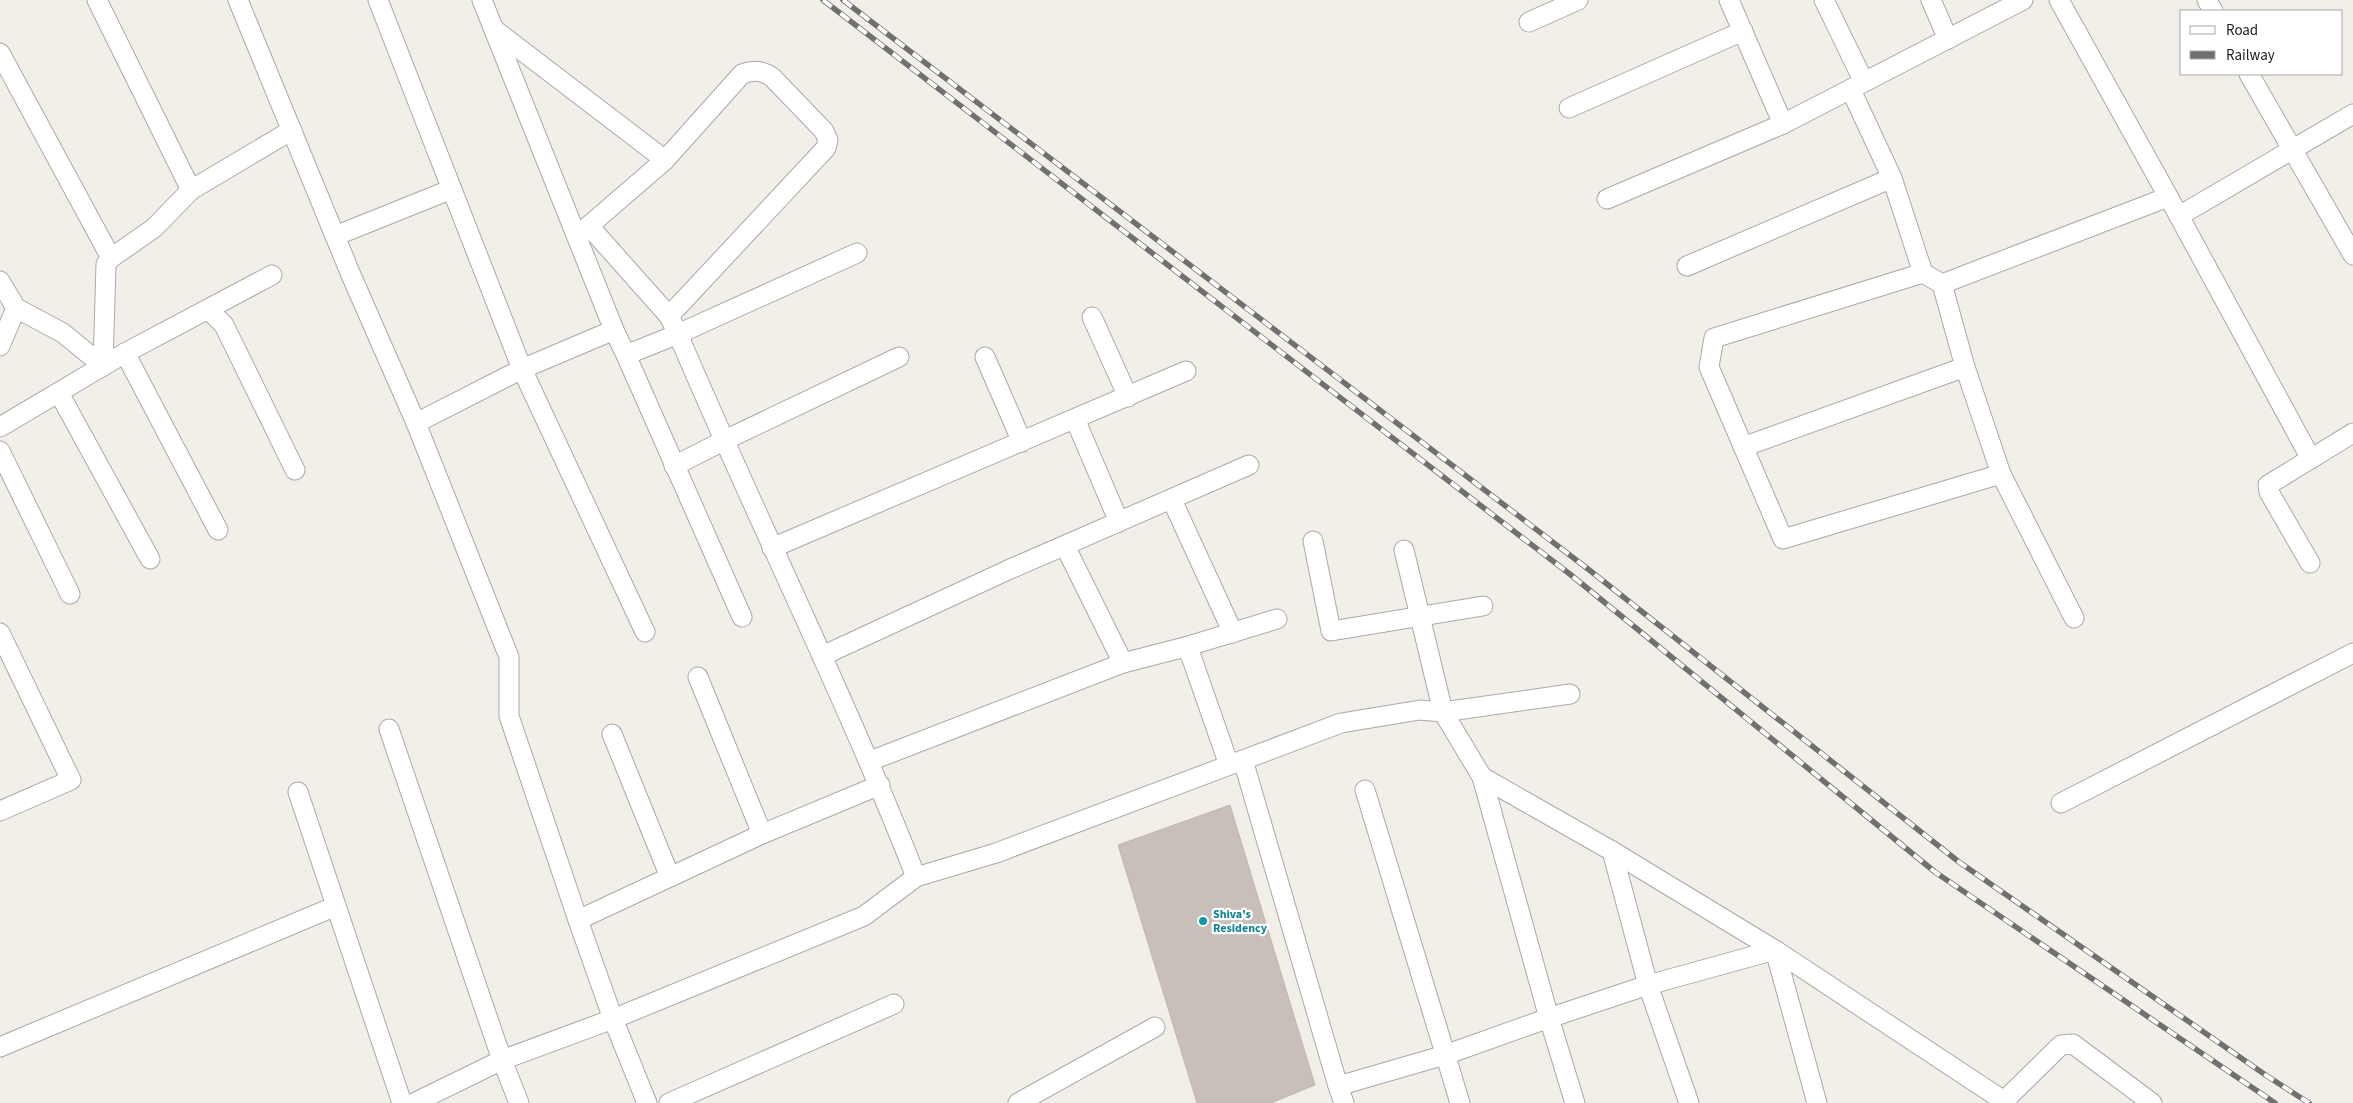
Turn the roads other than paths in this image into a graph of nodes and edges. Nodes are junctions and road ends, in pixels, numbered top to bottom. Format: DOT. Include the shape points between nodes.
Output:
graph roads {
  1 [pos="97,0"];
  2 [pos="238,0"];
  3 [pos="378,0"];
  4 [pos="482,0"];
  5 [pos="1578,0"];
  6 [pos="1729,0"];
  7 [pos="1824,0"];
  8 [pos="1931,0"];
  9 [pos="2023,0"];
  10 [pos="2059,0"];
  11 [pos="1529,22"];
  12 [pos="495,30"];
  13 [pos="1743,31"];
  14 [pos="1948,39"];
  15 [pos="0,53"];
  16 [pos="2250,75"];
  17 [pos="1858,86"];
  18 [pos="1569,108"];
  19 [pos="2353,114"];
  20 [pos="1783,124"];
  21 [pos="292,130"];
  22 [pos="2292,150"];
  23 [pos="666,160"];
  24 [pos="1892,178"];
  25 [pos="452,189"];
  26 [pos="191,190"];
  27 [pos="2168,197"];
  28 [pos="1607,199"];
  29 [pos="2179,216"];
  30 [pos="583,231"];
  31 [pos="336,236"];
  32 [pos="857,253"];
  33 [pos="2353,255"];
  34 [pos="112,258"];
  35 [pos="1687,266"];
  36 [pos="1923,273"];
  37 [pos="272,275"];
  38 [pos="0,281"];
  39 [pos="1942,284"];
  40 [pos="16,308"];
  41 [pos="209,310"];
  42 [pos="670,316"];
  43 [pos="1092,318"];
  44 [pos="614,330"];
  45 [pos="678,334"];
  46 [pos="0,346"];
  47 [pos="125,353"];
  48 [pos="626,355"];
  49 [pos="899,357"];
  50 [pos="984,357"];
  51 [pos="103,366"];
  52 [pos="1965,367"];
  53 [pos="522,369"];
  54 [pos="1186,371"];
  55 [pos="60,392"];
  56 [pos="1128,396"];
  57 [pos="1075,419"];
  58 [pos="416,423"];
  59 [pos="0,427"];
  60 [pos="2353,433"];
  61 [pos="723,441"];
  62 [pos="1022,442"];
  63 [pos="1743,447"];
  64 [pos="0,451"];
  65 [pos="2311,459"];
  66 [pos="1249,465"];
  67 [pos="674,466"];
  68 [pos="295,470"];
  69 [pos="2001,474"];
  70 [pos="1172,500"];
  71 [pos="1119,522"];
  72 [pos="218,530"];
  73 [pos="1313,541"];
  74 [pos="1065,546"];
  75 [pos="772,548"];
  76 [pos="1404,550"];
  77 [pos="150,559"];
  78 [pos="2310,563"];
  79 [pos="70,594"];
  80 [pos="1483,606"];
  81 [pos="1420,616"];
  82 [pos="742,617"];
  83 [pos="2074,618"];
  84 [pos="1276,619"];
  85 [pos="0,632"];
  86 [pos="645,632"];
  87 [pos="1233,632"];
  88 [pos="1185,647"];
  89 [pos="2353,653"];
  90 [pos="822,656"];
  91 [pos="1123,663"];
  92 [pos="698,677"];
  93 [pos="1570,694"];
  94 [pos="1443,712"];
  95 [pos="389,729"];
  96 [pos="612,734"];
  97 [pos="870,761"];
  98 [pos="1236,763"];
  99 [pos="1482,777"];
  100 [pos="880,785"];
  101 [pos="1365,790"];
  102 [pos="298,792"];
  103 [pos="2061,802"];
  104 [pos="0,811"];
  105 [pos="762,834"];
  106 [pos="1612,851"];
  107 [pos="670,877"];
  108 [pos="916,877"];
  109 [pos="336,906"];
  110 [pos="578,920"];
  111 [pos="1775,950"];
  112 [pos="1648,985"];
  113 [pos="894,1004"];
  114 [pos="1549,1018"];
  115 [pos="613,1019"];
  116 [pos="1155,1027"];
  117 [pos="0,1047"];
  118 [pos="1445,1055"];
  119 [pos="502,1060"];
  120 [pos="1341,1094"];
  121 [pos="2006,1102"];
  122 [pos="402,1103"];
  123 [pos="414,1103"];
  124 [pos="519,1103"];
  125 [pos="647,1103"];
  126 [pos="669,1103"];
  127 [pos="1018,1103"];
  128 [pos="1460,1103"];
  129 [pos="1575,1103"];
  130 [pos="1689,1103"];
  131 [pos="1817,1103"];
  132 [pos="2152,1103"];
  1 -- 26 [label="street"];
  2 -- 21 [label="street"];
  3 -- 25 [label="street"];
  4 -- 12 [label="street"];
  5 -- 11 [label="street"];
  6 -- 13 [label="street"];
  7 -- 17 [label="street"];
  8 -- 14 [label="street"];
  9 -- 14 [label="street"];
  10 -- 27 [label="street"];
  12 -- 23 [label="street"];
  12 -- 30 [label="street"];
  13 -- 18 [label="street"];
  13 -- 20 [label="street"];
  14 -- 17 [label="street"];
  15 -- 34 [label="street"];
  16 -- 22 [label="street"];
  17 -- 20 [label="street"];
  17 -- 24 [label="street"];
  19 -- 22 [label="street"];
  20 -- 28 [label="street"];
  21 -- 26 [label="street"];
  21 -- 31 [label="street"];
  22 -- 29 [label="street"];
  22 -- 33 [label="street"];
  23 -- 30 [label="street"];
  23 -- 42 [label="street" via="742,74 752,70 763,71 772,77 824,131 828,140 826,148"];
  24 -- 35 [label="street"];
  24 -- 36 [label="street"];
  25 -- 31 [label="street"];
  25 -- 53 [label="street"];
  26 -- 34 [label="street" via="154,228"];
  27 -- 29 [label="street"];
  27 -- 39 [label="street"];
  29 -- 65 [label="street"];
  30 -- 42 [label="street"];
  30 -- 44 [label="street"];
  31 -- 58 [label="street"];
  32 -- 45 [label="street"];
  34 -- 51 [label="street" via="105,268"];
  36 -- 39 [label="street"];
  36 -- 63 [label="street" via="1714,338 1708,367"];
  37 -- 41 [label="street"];
  38 -- 40 [label="street"];
  39 -- 52 [label="street"];
  40 -- 46 [label="street"];
  40 -- 51 [label="street" via="63,333"];
  41 -- 47 [label="street"];
  41 -- 68 [label="street" via="224,325"];
  42 -- 45 [label="street"];
  43 -- 56 [label="street"];
  44 -- 48 [label="street"];
  44 -- 53 [label="street"];
  45 -- 48 [label="street"];
  45 -- 61 [label="street"];
  47 -- 51 [label="street"];
  47 -- 72 [label="street"];
  48 -- 67 [label="street"];
  49 -- 61 [label="street"];
  50 -- 62 [label="street"];
  51 -- 55 [label="street"];
  52 -- 63 [label="street"];
  52 -- 69 [label="street"];
  53 -- 58 [label="street"];
  53 -- 86 [label="street"];
  54 -- 56 [label="street"];
  55 -- 59 [label="street"];
  55 -- 77 [label="street"];
  56 -- 57 [label="street"];
  57 -- 62 [label="street"];
  57 -- 71 [label="street"];
  58 -- 110 [label="street" via="509,657 509,716"];
  60 -- 65 [label="street"];
  61 -- 67 [label="street"];
  61 -- 75 [label="street"];
  62 -- 75 [label="street"];
  63 -- 69 [label="street" via="1783,539"];
  64 -- 79 [label="street"];
  65 -- 78 [label="street" via="2268,485"];
  66 -- 70 [label="street"];
  67 -- 82 [label="street"];
  69 -- 83 [label="street"];
  70 -- 71 [label="street"];
  70 -- 87 [label="street"];
  71 -- 74 [label="street"];
  73 -- 81 [label="street" via="1331,631"];
  74 -- 90 [label="street"];
  74 -- 91 [label="street"];
  75 -- 90 [label="street"];
  76 -- 81 [label="street"];
  80 -- 81 [label="street"];
  81 -- 94 [label="street"];
  84 -- 87 [label="street"];
  85 -- 104 [label="street" via="70,780"];
  87 -- 88 [label="street"];
  88 -- 91 [label="street"];
  88 -- 98 [label="street" via="1192,656"];
  89 -- 103 [label="street"];
  90 -- 97 [label="street"];
  91 -- 97 [label="street"];
  92 -- 105 [label="street"];
  93 -- 94 [label="street"];
  94 -- 98 [label="street" via="1420,710 1341,723"];
  94 -- 99 [label="street"];
  95 -- 119 [label="street"];
  96 -- 107 [label="street"];
  97 -- 100 [label="street"];
  98 -- 108 [label="street" via="996,852"];
  98 -- 120 [label="street"];
  99 -- 106 [label="street"];
  99 -- 114 [label="street"];
  100 -- 105 [label="street"];
  100 -- 108 [label="street"];
  101 -- 118 [label="street"];
  102 -- 109 [label="street"];
  105 -- 107 [label="street"];
  106 -- 111 [label="street"];
  106 -- 112 [label="street"];
  107 -- 110 [label="street"];
  108 -- 115 [label="street" via="864,916"];
  109 -- 117 [label="street"];
  109 -- 122 [label="street"];
  110 -- 115 [label="street"];
  111 -- 112 [label="street"];
  111 -- 121 [label="street"];
  111 -- 131 [label="street"];
  112 -- 114 [label="street"];
  112 -- 130 [label="street"];
  113 -- 126 [label="street"];
  114 -- 118 [label="street"];
  114 -- 129 [label="street"];
  115 -- 119 [label="street"];
  115 -- 125 [label="street"];
  116 -- 127 [label="street"];
  118 -- 120 [label="street"];
  118 -- 128 [label="street"];
  119 -- 123 [label="street"];
  119 -- 124 [label="street"];
  121 -- 132 [label="street" via="2061,1045 2073,1044"];
}
